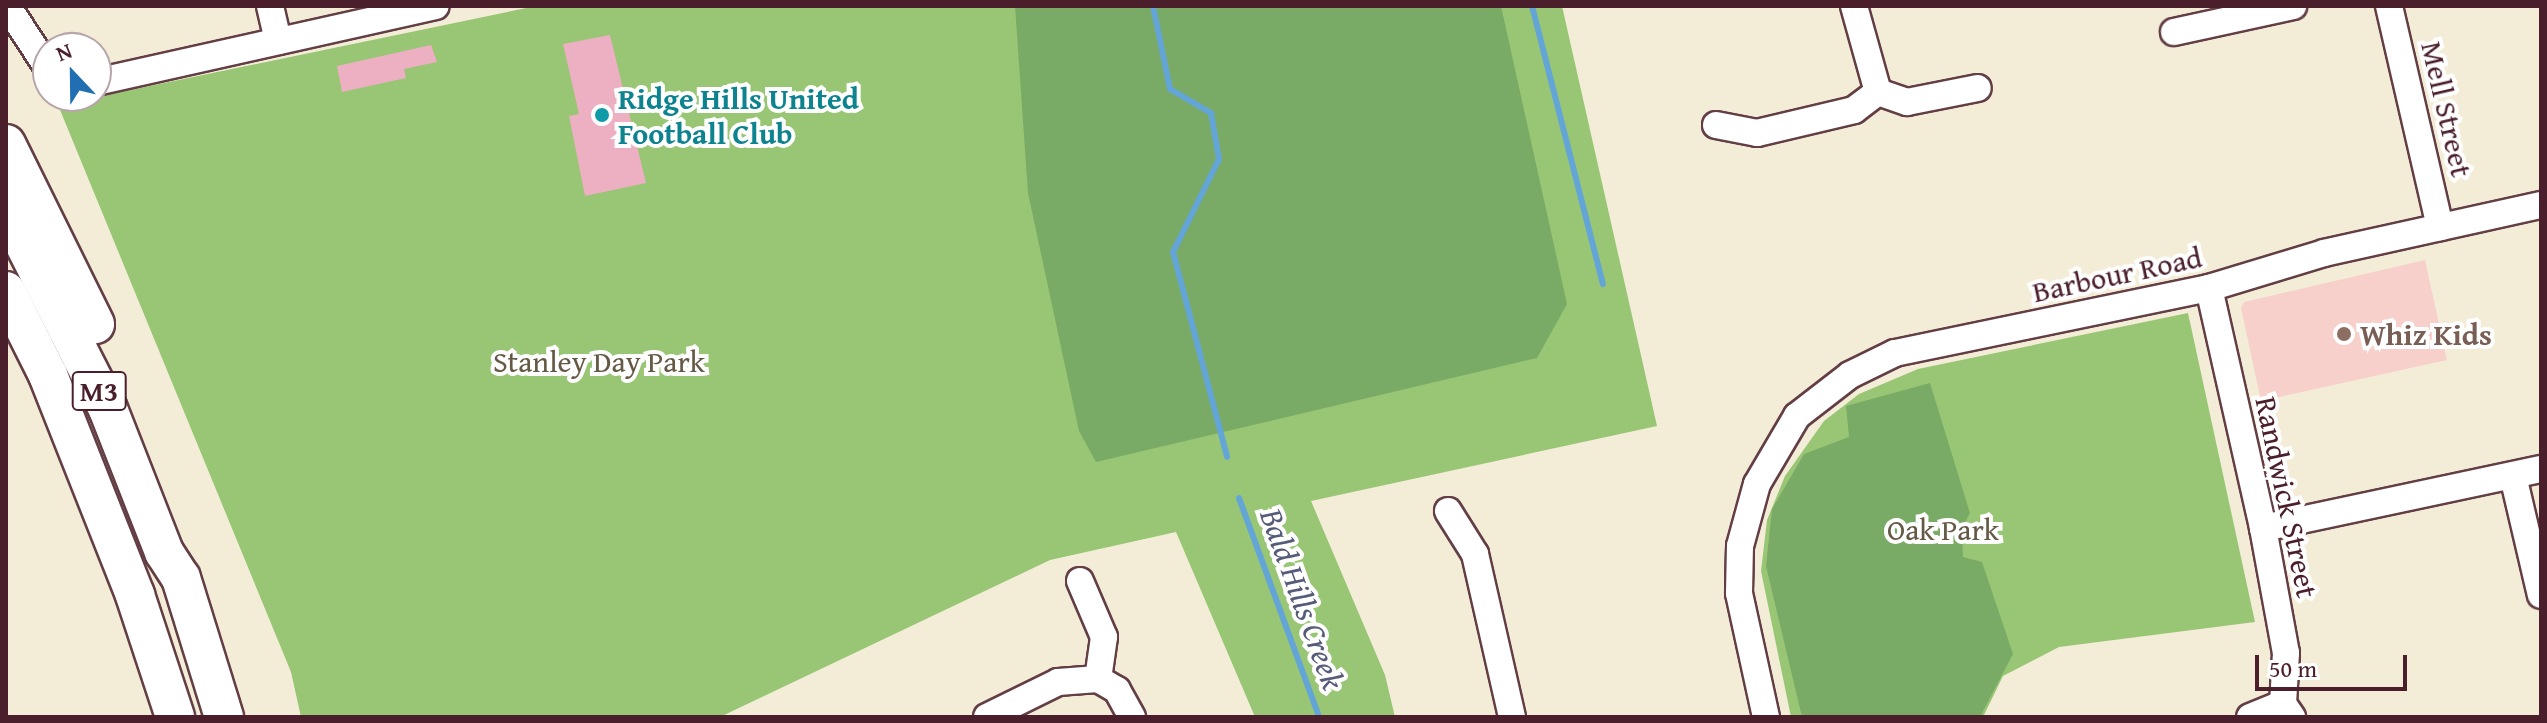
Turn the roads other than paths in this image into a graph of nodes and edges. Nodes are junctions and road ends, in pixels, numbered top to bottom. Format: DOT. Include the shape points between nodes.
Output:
graph roads {
  1 [pos="7,6"];
  2 [pos="270,6"];
  3 [pos="436,6"];
  4 [pos="1854,6"];
  5 [pos="2293,6"];
  6 [pos="2389,6"];
  7 [pos="2265,9"];
  8 [pos="2174,32"];
  9 [pos="278,41"];
  10 [pos="32,44"];
  11 [pos="112,78"];
  12 [pos="1978,88"];
  13 [pos="1878,92"];
  14 [pos="1716,125"];
  15 [pos="6,144"];
  16 [pos="2541,205"];
  17 [pos="6,208"];
  18 [pos="2440,227"];
  19 [pos="2209,288"];
  20 [pos="6,291"];
  21 [pos="6,335"];
  22 [pos="68,430"];
  23 [pos="2541,469"];
  24 [pos="2513,476"];
  25 [pos="1448,511"];
  26 [pos="2263,528"];
  27 [pos="181,578"];
  28 [pos="1080,581"];
  29 [pos="2541,595"];
  30 [pos="1098,679"];
  31 [pos="2288,711"];
  32 [pos="175,717"];
  33 [pos="224,717"];
  34 [pos="987,717"];
  35 [pos="1132,717"];
  36 [pos="1512,717"];
  37 [pos="1766,717"];
  38 [pos="2250,717"];
  1 -- 10 [label="street"];
  2 -- 9 [label="street"];
  3 -- 9 [label="street"];
  4 -- 13 [label="street"];
  5 -- 7 [label="street"];
  6 -- 18 [label="street, Mell Street"];
  7 -- 8 [label="street"];
  9 -- 11 [label="street"];
  12 -- 13 [label="street" via="1907,102"];
  13 -- 14 [label="street" via="1854,110 1757,133"];
  15 -- 27 [label="highway" via="122,386 180,549"];
  16 -- 18 [label="street, Barbour Road"];
  17 -- 27 [label="highway, M3" via="108,409 164,552"];
  18 -- 19 [label="street, Barbour Road"];
  19 -- 26 [label="street, Randwick Street"];
  19 -- 37 [label="street, Barbour Road" via="1883,358 1850,375 1797,416 1757,484 1740,546 1739,593"];
  20 -- 22 [label="highway, M3" via="48,375"];
  21 -- 22 [label="highway" via="51,421"];
  22 -- 32 [label="highway, M3" via="135,595"];
  23 -- 24 [label="street"];
  24 -- 26 [label="street"];
  24 -- 29 [label="street"];
  25 -- 36 [label="street" via="1475,554"];
  26 -- 31 [label="street, Randwick Street" via="2286,653"];
  27 -- 33 [label="highway, M3"];
  28 -- 30 [label="street" via="1104,637"];
  30 -- 34 [label="street" via="1058,682"];
  30 -- 35 [label="street" via="1117,690"];
  31 -- 38 [label="street"];
}
